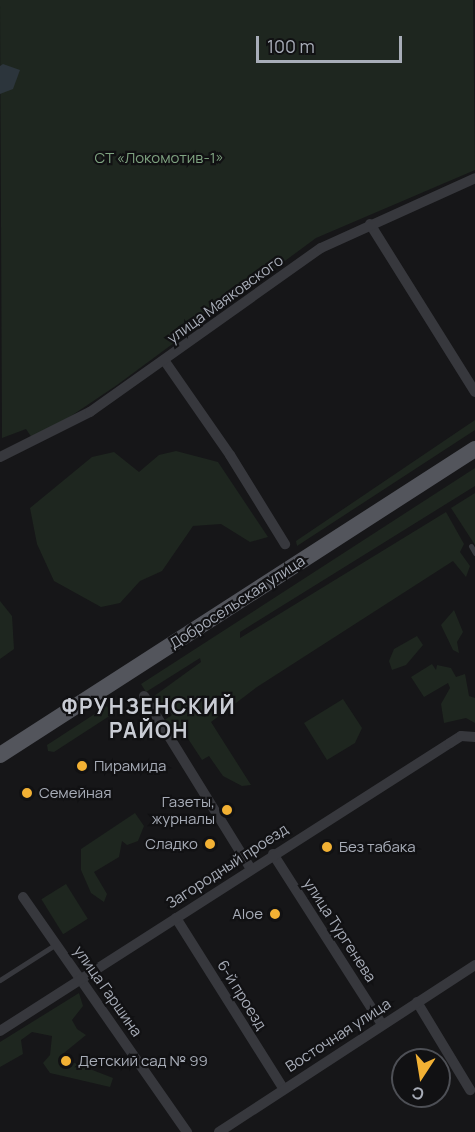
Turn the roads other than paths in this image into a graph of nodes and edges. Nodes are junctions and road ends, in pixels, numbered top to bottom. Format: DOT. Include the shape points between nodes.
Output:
graph roads {
  1 [pos="475,178"];
  2 [pos="370,224"];
  3 [pos="164,360"];
  4 [pos="475,392"];
  5 [pos="475,449"];
  6 [pos="0,457"];
  7 [pos="285,544"];
  8 [pos="471,546"];
  9 [pos="475,553"];
  10 [pos="144,696"];
  11 [pos="475,737"];
  12 [pos="0,754"];
  13 [pos="273,854"];
  14 [pos="251,869"];
  15 [pos="23,897"];
  16 [pos="176,918"];
  17 [pos="56,944"];
  18 [pos="475,965"];
  19 [pos="81,978"];
  20 [pos="0,980"];
  21 [pos="417,1002"];
  22 [pos="381,1023"];
  23 [pos="0,1031"];
  24 [pos="283,1088"];
  25 [pos="470,1090"];
  26 [pos="187,1132"];
  27 [pos="219,1132"];
  1 -- 2 [label="street, улица Маяковского"];
  2 -- 3 [label="street, улица Маяковского" via="321,248"];
  2 -- 4 [label="street"];
  3 -- 6 [label="street, улица Маяковского" via="90,412"];
  3 -- 7 [label="street"];
  5 -- 12 [label="main road, Добросельская улица"];
  8 -- 9 [label="lane"];
  10 -- 14 [label="street"];
  11 -- 13 [label="street, Загородный проезд" via="461,736"];
  13 -- 14 [label="street, Загородный проезд"];
  13 -- 22 [label="street, улица Тургенева"];
  14 -- 16 [label="street, Загородный проезд"];
  15 -- 17 [label="street, улица Гаршина"];
  16 -- 19 [label="street, Загородный проезд"];
  16 -- 24 [label="street, 6-й проезд"];
  17 -- 19 [label="street, улица Гаршина"];
  17 -- 20 [label="lane"];
  18 -- 21 [label="street, Восточная улица"];
  19 -- 23 [label="street, Загородный проезд"];
  19 -- 26 [label="street, улица Гаршина"];
  21 -- 22 [label="street, Восточная улица"];
  21 -- 25 [label="street"];
  22 -- 24 [label="street, Восточная улица"];
  24 -- 27 [label="street, Восточная улица"];
}
